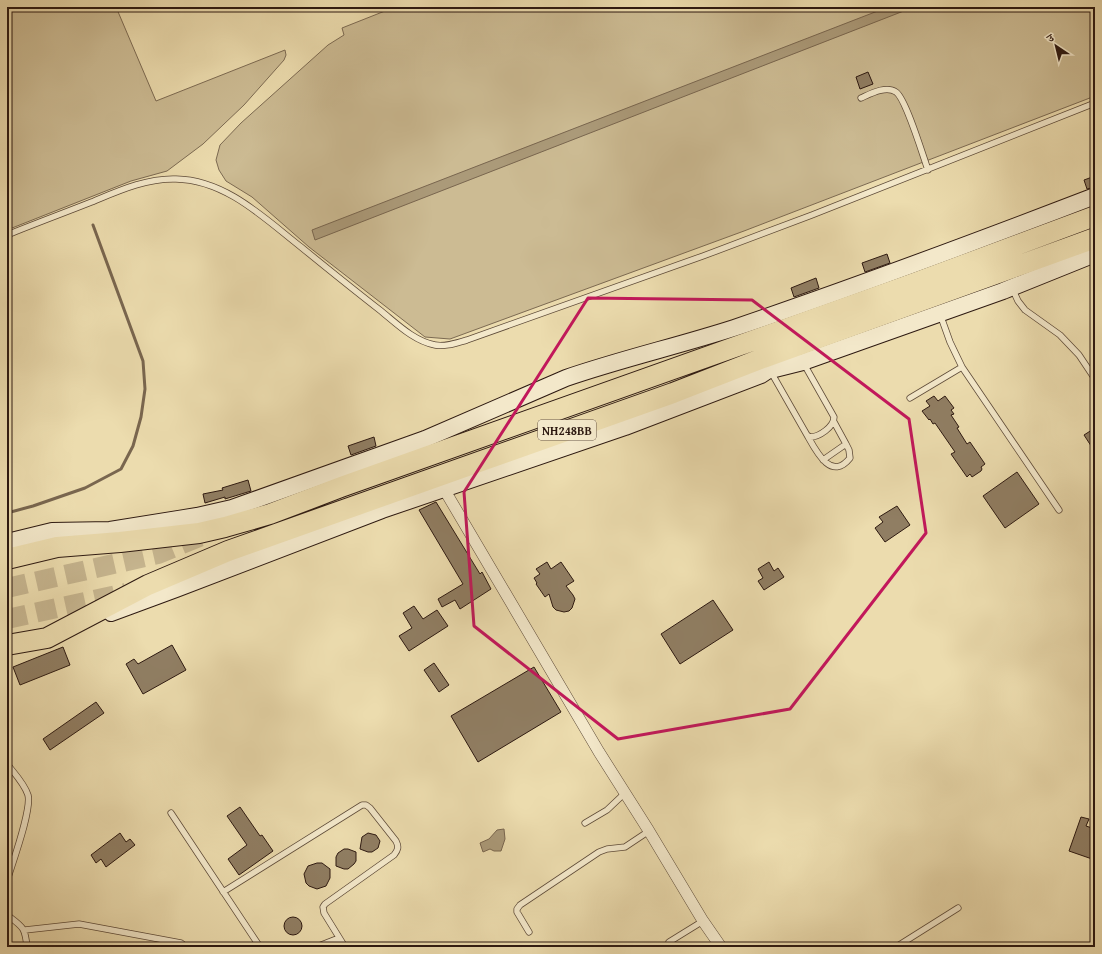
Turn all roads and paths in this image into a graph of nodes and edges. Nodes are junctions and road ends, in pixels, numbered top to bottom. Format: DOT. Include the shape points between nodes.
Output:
graph roads {
  1 [pos="861,98"];
  2 [pos="1095,103"];
  3 [pos="928,170"];
  4 [pos="1095,196"];
  5 [pos="1095,216"];
  6 [pos="7,235"];
  7 [pos="1095,238"];
  8 [pos="1095,254"];
  9 [pos="1012,288"];
  10 [pos="939,314"];
  11 [pos="803,362"];
  12 [pos="766,366"];
  13 [pos="962,367"];
  14 [pos="1095,379"];
  15 [pos="910,398"];
  16 [pos="834,422"];
  17 [pos="807,435"];
  18 [pos="846,444"];
  19 [pos="823,460"];
  20 [pos="440,482"];
  21 [pos="1059,510"];
  22 [pos="7,542"];
  23 [pos="7,559"];
  24 [pos="47,638"];
  25 [pos="7,645"];
  26 [pos="7,654"];
  27 [pos="7,764"];
  28 [pos="625,793"];
  29 [pos="171,813"];
  30 [pos="585,823"];
  31 [pos="649,831"];
  32 [pos="7,881"];
  33 [pos="223,892"];
  34 [pos="958,908"];
  35 [pos="7,915"];
  36 [pos="703,921"];
  37 [pos="25,930"];
  38 [pos="529,932"];
  39 [pos="339,938"];
  40 [pos="669,942"];
  41 [pos="27,947"];
  42 [pos="186,947"];
  43 [pos="260,947"];
  44 [pos="316,947"];
  45 [pos="345,947"];
  46 [pos="721,947"];
  47 [pos="896,947"];
  1 -- 3 [label="lane" via="884,90 897,92 904,104"];
  2 -- 3 [label="lane"];
  3 -- 6 [label="lane" via="703,256 467,340 441,346 424,342 404,329 239,200 218,188 197,182 174,179 142,183"];
  4 -- 22 [label="street" via="824,297 710,335 572,376 425,439 250,502 197,516 110,530 52,531"];
  5 -- 23 [label="highway, NH248BB" via="270,514 199,533 58,547"];
  7 -- 12 [label="highway, NH248BB"];
  8 -- 9 [label="street"];
  9 -- 10 [label="street"];
  9 -- 14 [label="lane" via="1025,310 1060,336"];
  10 -- 11 [label="street"];
  10 -- 13 [label="lane"];
  11 -- 12 [label="street"];
  11 -- 16 [label="lane" via="834,417"];
  12 -- 17 [label="lane"];
  12 -- 20 [label="highway, NH248BB" via="673,393"];
  13 -- 15 [label="lane"];
  13 -- 21 [label="lane"];
  16 -- 17 [label="lane" via="817,436 810,438"];
  16 -- 18 [label="lane"];
  17 -- 19 [label="lane"];
  18 -- 19 [label="lane"];
  18 -- 19 [label="lane" via="850,458 846,463 832,467"];
  20 -- 24 [label="highway, NH248BB" via="228,551 148,585"];
  20 -- 28 [label="street"];
  24 -- 25 [label="highway"];
  24 -- 26 [label="street"];
  27 -- 32 [label="lane" via="23,784 29,800"];
  28 -- 30 [label="lane" via="607,810"];
  28 -- 31 [label="street"];
  29 -- 33 [label="lane"];
  31 -- 36 [label="street"];
  31 -- 38 [label="lane" via="625,847 599,852 520,905 516,912"];
  33 -- 39 [label="lane" via="362,806 366,806 396,842 398,850 325,904 324,913"];
  33 -- 43 [label="lane"];
  34 -- 47 [label="lane"];
  35 -- 37 [label="lane"];
  36 -- 40 [label="lane"];
  36 -- 46 [label="street"];
  37 -- 41 [label="lane"];
  37 -- 42 [label="lane" via="79,924 181,943"];
  39 -- 44 [label="lane"];
  39 -- 45 [label="lane"];
}
